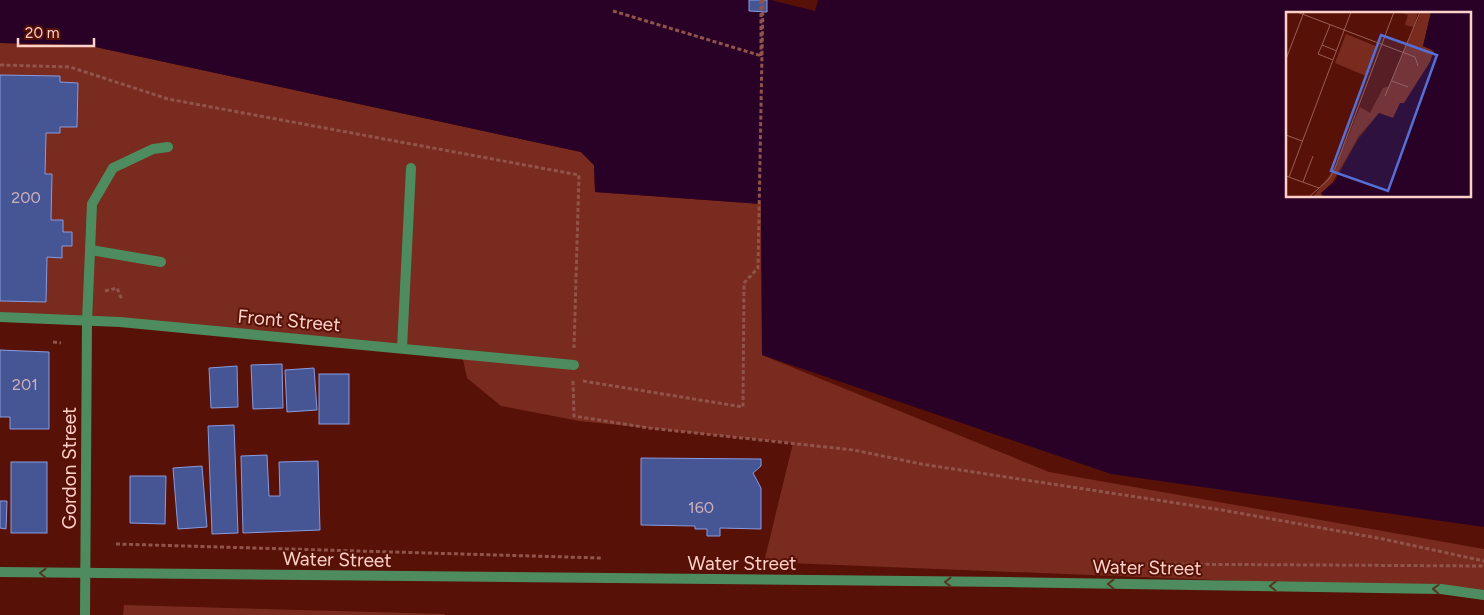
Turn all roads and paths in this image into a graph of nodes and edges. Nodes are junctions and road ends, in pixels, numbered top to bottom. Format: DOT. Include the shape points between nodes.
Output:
graph roads {
  1 [pos="762,0"];
  2 [pos="613,12"];
  3 [pos="762,57"];
  4 [pos="0,65"];
  5 [pos="168,147"];
  6 [pos="412,168"];
  7 [pos="91,250"];
  8 [pos="161,262"];
  9 [pos="0,317"];
  10 [pos="87,321"];
  11 [pos="56,339"];
  12 [pos="61,343"];
  13 [pos="402,348"];
  14 [pos="574,365"];
  15 [pos="573,379"];
  16 [pos="116,544"];
  17 [pos="605,558"];
  18 [pos="1484,561"];
  19 [pos="1144,564"];
  20 [pos="1484,566"];
  21 [pos="0,572"];
  22 [pos="85,574"];
  23 [pos="1484,595"];
  24 [pos="85,615"];
  1 -- 3 [label="path"];
  2 -- 3 [label="path"];
  3 -- 15 [label="path" via="758,268 744,283 743,407"];
  4 -- 14 [label="path" via="70,67 168,99 579,175"];
  5 -- 7 [label="street, Gordon Street" via="153,149 113,168 92,204"];
  6 -- 13 [label="street"];
  7 -- 8 [label="street"];
  7 -- 10 [label="street, Gordon Street"];
  9 -- 10 [label="street, Front Street"];
  10 -- 13 [label="street, Front Street"];
  10 -- 22 [label="street, Gordon Street"];
  11 -- 12 [label="path" via="52,342"];
  13 -- 14 [label="street, Front Street"];
  14 -- 15 [label="path"];
  15 -- 18 [label="path" via="574,416 649,428 854,450 921,464 1222,510"];
  16 -- 17 [label="path"];
  19 -- 20 [label="path"];
  22 -- 21 [label="street, Water Street, one-way"];
  23 -- 22 [label="street, Water Street, one-way" via="1441,589 1066,583"];
  22 -- 24 [label="street, Gordon Street"];
}
